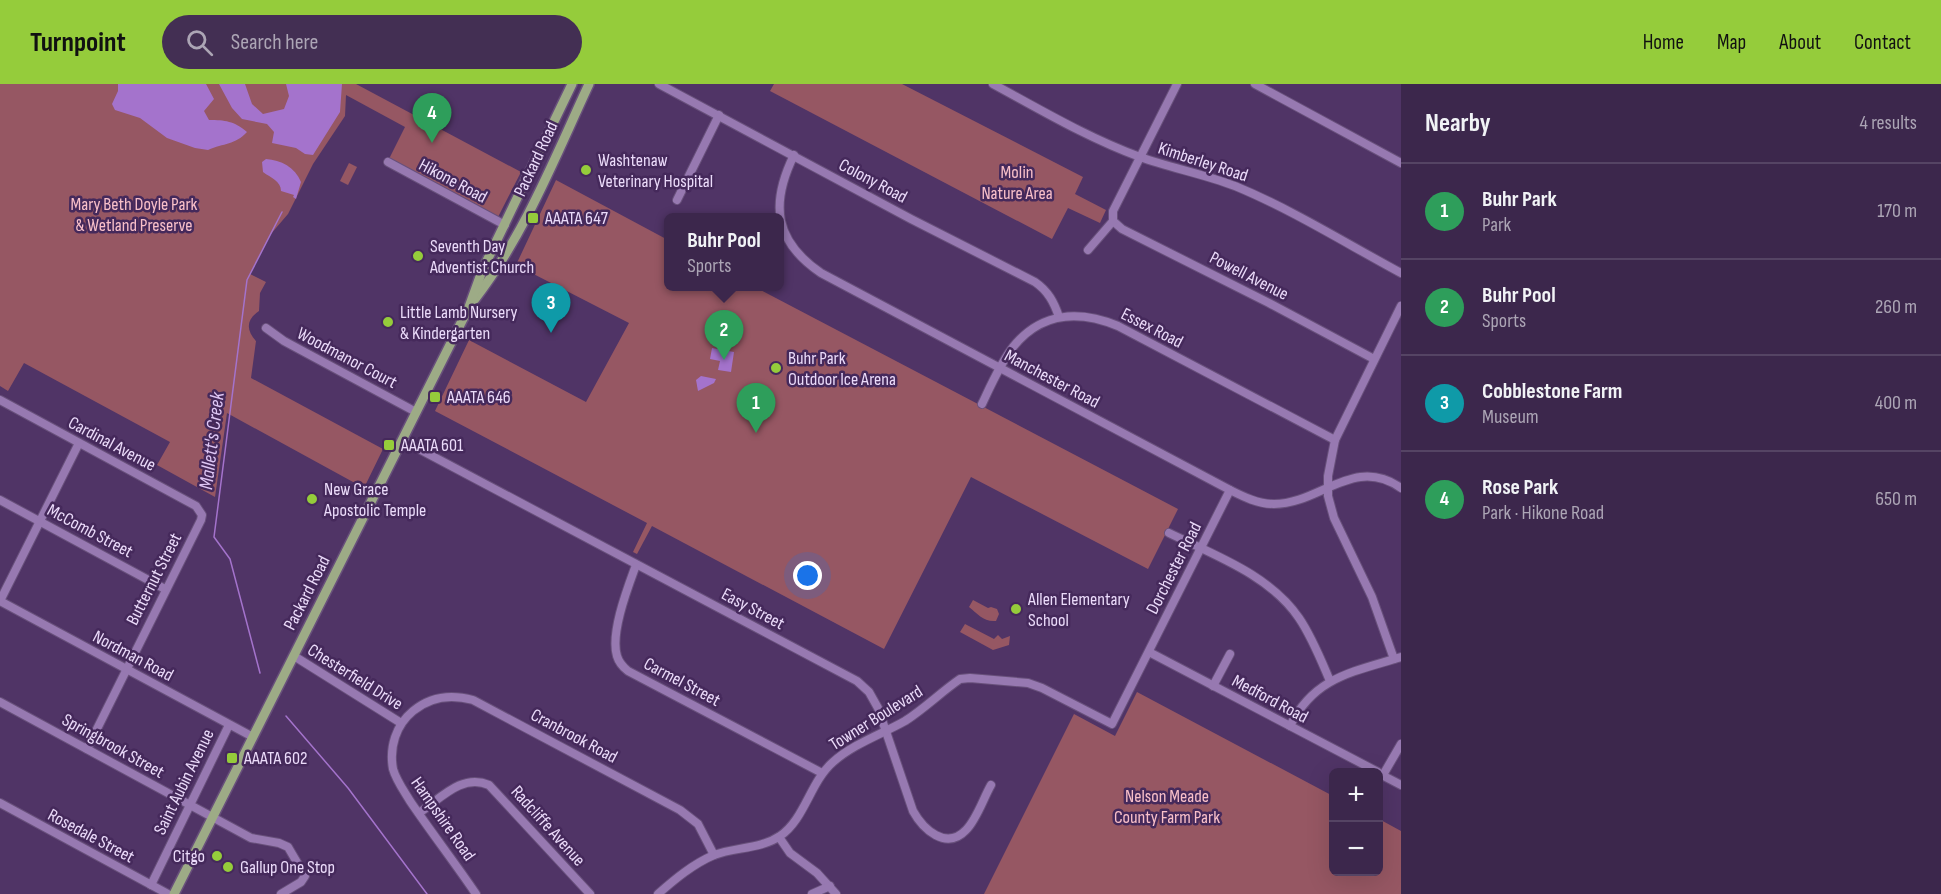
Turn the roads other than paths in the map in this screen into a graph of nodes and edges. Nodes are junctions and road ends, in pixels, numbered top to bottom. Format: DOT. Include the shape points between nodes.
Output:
graph roads {
  1 [pos="572,84"];
  2 [pos="589,84"];
  3 [pos="659,84"];
  4 [pos="993,84"];
  5 [pos="1177,84"];
  6 [pos="1255,84"];
  7 [pos="719,115"];
  8 [pos="553,124"];
  9 [pos="794,155"];
  10 [pos="1140,157"];
  11 [pos="388,162"];
  12 [pos="1401,163"];
  13 [pos="545,178"];
  14 [pos="524,185"];
  15 [pos="677,200"];
  16 [pos="779,213"];
  17 [pos="1113,220"];
  18 [pos="505,225"];
  19 [pos="784,234"];
  20 [pos="510,248"];
  21 [pos="1088,250"];
  22 [pos="1401,273"];
  23 [pos="1401,306"];
  24 [pos="469,307"];
  25 [pos="1059,317"];
  26 [pos="266,328"];
  27 [pos="1374,359"];
  28 [pos="1000,368"];
  29 [pos="0,400"];
  30 [pos="982,404"];
  31 [pos="416,412"];
  32 [pos="402,440"];
  33 [pos="1335,440"];
  34 [pos="79,443"];
  35 [pos="1328,487"];
  36 [pos="1401,488"];
  37 [pos="1230,490"];
  38 [pos="0,500"];
  39 [pos="201,520"];
  40 [pos="40,521"];
  41 [pos="1169,533"];
  42 [pos="1201,549"];
  43 [pos="636,565"];
  44 [pos="165,589"];
  45 [pos="0,601"];
  46 [pos="1149,652"];
  47 [pos="1230,654"];
  48 [pos="294,656"];
  49 [pos="1398,658"];
  50 [pos="126,669"];
  51 [pos="1330,681"];
  52 [pos="1213,686"];
  53 [pos="0,702"];
  54 [pos="401,723"];
  55 [pos="1112,724"];
  56 [pos="229,725"];
  57 [pos="1290,726"];
  58 [pos="885,732"];
  59 [pos="253,737"];
  60 [pos="1401,744"];
  61 [pos="87,749"];
  62 [pos="1370,768"];
  63 [pos="1383,769"];
  64 [pos="822,773"];
  65 [pos="1383,775"];
  66 [pos="991,784"];
  67 [pos="1401,784"];
  68 [pos="0,803"];
  69 [pos="190,805"];
  70 [pos="419,813"];
  71 [pos="213,817"];
  72 [pos="779,837"];
  73 [pos="714,855"];
  74 [pos="151,885"];
  75 [pos="830,886"];
  76 [pos="168,894"];
  77 [pos="174,894"];
  78 [pos="281,894"];
  79 [pos="476,894"];
  80 [pos="590,894"];
  81 [pos="658,894"];
  82 [pos="812,894"];
  83 [pos="836,894"];
  1 -- 8 [label="main road, Packard Road"];
  2 -- 13 [label="main road, Packard Road"];
  3 -- 7 [label="street, Colony Road"];
  4 -- 10 [label="street, Kimberley Road" via="1086,134"];
  5 -- 10 [label="street"];
  6 -- 12 [label="street"];
  7 -- 9 [label="street, Colony Road"];
  7 -- 15 [label="street"];
  8 -- 13 [label="main road" via="536,172 539,178"];
  8 -- 14 [label="main road, Packard Road"];
  9 -- 16 [label="street, Manchester Road" via="782,179"];
  9 -- 25 [label="street, Colony Road" via="1035,282 1050,296"];
  10 -- 17 [label="street" via="1113,211"];
  10 -- 22 [label="street, Kimberley Road" via="1235,186"];
  11 -- 18 [label="street, Hikone Road"];
  13 -- 20 [label="main road, Packard Road"];
  14 -- 18 [label="main road, Packard Road"];
  14 -- 20 [label="main road" via="519,207 500,246 502,251"];
  17 -- 21 [label="street"];
  17 -- 27 [label="street, Powell Avenue" via="1122,229"];
  18 -- 24 [label="main road, Packard Road"];
  19 -- 28 [label="street, Manchester Road" via="801,258 820,273"];
  20 -- 24 [label="main road, Packard Road"];
  23 -- 27 [label="street"];
  24 -- 31 [label="main road, Packard Road"];
  25 -- 28 [label="street, Essex Road" via="1032,329 1013,347"];
  25 -- 33 [label="street, Essex Road" via="1099,318 1118,326"];
  26 -- 31 [label="street, Woodmanor Court"];
  27 -- 33 [label="street"];
  28 -- 30 [label="street, Essex Road"];
  28 -- 37 [label="street, Manchester Road"];
  29 -- 34 [label="street, Cardinal Avenue"];
  31 -- 32 [label="main road, Packard Road"];
  32 -- 43 [label="street, Easy Street"];
  32 -- 48 [label="main road, Packard Road"];
  33 -- 35 [label="street"];
  34 -- 39 [label="street, Cardinal Avenue" via="196,506"];
  34 -- 40 [label="street"];
  35 -- 36 [label="street, Manchester Road" via="1349,478 1372,477"];
  35 -- 37 [label="street, Manchester Road" via="1299,500 1274,504"];
  35 -- 49 [label="street" via="1335,518"];
  37 -- 42 [label="street, Dorchester Road"];
  38 -- 40 [label="street, McComb Street"];
  39 -- 44 [label="street, Butternut Street"];
  40 -- 44 [label="street, McComb Street"];
  40 -- 45 [label="street"];
  41 -- 42 [label="street"];
  42 -- 46 [label="street, Dorchester Road"];
  42 -- 51 [label="street" via="1261,580 1289,605 1307,630"];
  43 -- 58 [label="street, Easy Street" via="857,681 875,700"];
  43 -- 64 [label="street, Carmel Street" via="616,640 622,666"];
  44 -- 50 [label="street, Butternut Street"];
  45 -- 50 [label="street, Nordman Road"];
  46 -- 52 [label="street, Medford Road"];
  46 -- 55 [label="street, Dorchester Road"];
  47 -- 52 [label="street"];
  48 -- 54 [label="street, Chesterfield Drive"];
  48 -- 59 [label="main road, Packard Road"];
  49 -- 51 [label="street"];
  50 -- 56 [label="street, Nordman Road"];
  50 -- 61 [label="street, Butternut Street"];
  51 -- 57 [label="street" via="1305,701"];
  52 -- 57 [label="street, Medford Road"];
  53 -- 61 [label="street, Springbrook Street"];
  54 -- 70 [label="street, Hampshire Road" via="393,747 393,768"];
  54 -- 73 [label="street, Cranbrook Road" via="414,710 435,699 449,696 473,700 687,814 698,824"];
  55 -- 58 [label="street, Towner Boulevard" via="1034,685 964,678"];
  56 -- 59 [label="street, Nordman Road"];
  56 -- 69 [label="street, Saint Aubin Avenue"];
  57 -- 62 [label="street, Medford Road"];
  58 -- 64 [label="street, Towner Boulevard" via="843,754"];
  58 -- 66 [label="street, Easy Street" via="913,811 935,836 951,838 967,829"];
  59 -- 71 [label="main road, Packard Road"];
  60 -- 63 [label="street"];
  61 -- 69 [label="street, Springbrook Street"];
  64 -- 72 [label="street, Towner Boulevard" via="797,816"];
  65 -- 67 [label="street, Medford Road"];
  68 -- 74 [label="street, Rosedale Street"];
  69 -- 71 [label="street, Springbrook Street"];
  69 -- 74 [label="street, Saint Aubin Avenue"];
  70 -- 79 [label="street, Hampshire Road"];
  70 -- 80 [label="street, Radcliffe Avenue" via="459,785 474,781 489,785"];
  71 -- 77 [label="main road, Packard Road"];
  71 -- 78 [label="street, Springbrook Street" via="251,838 279,843 291,850 305,876"];
  72 -- 73 [label="street"];
  72 -- 75 [label="street" via="790,853"];
  73 -- 81 [label="street" via="691,867"];
  74 -- 76 [label="street, Rosedale Street"];
  75 -- 82 [label="street"];
  75 -- 83 [label="street"];
}
